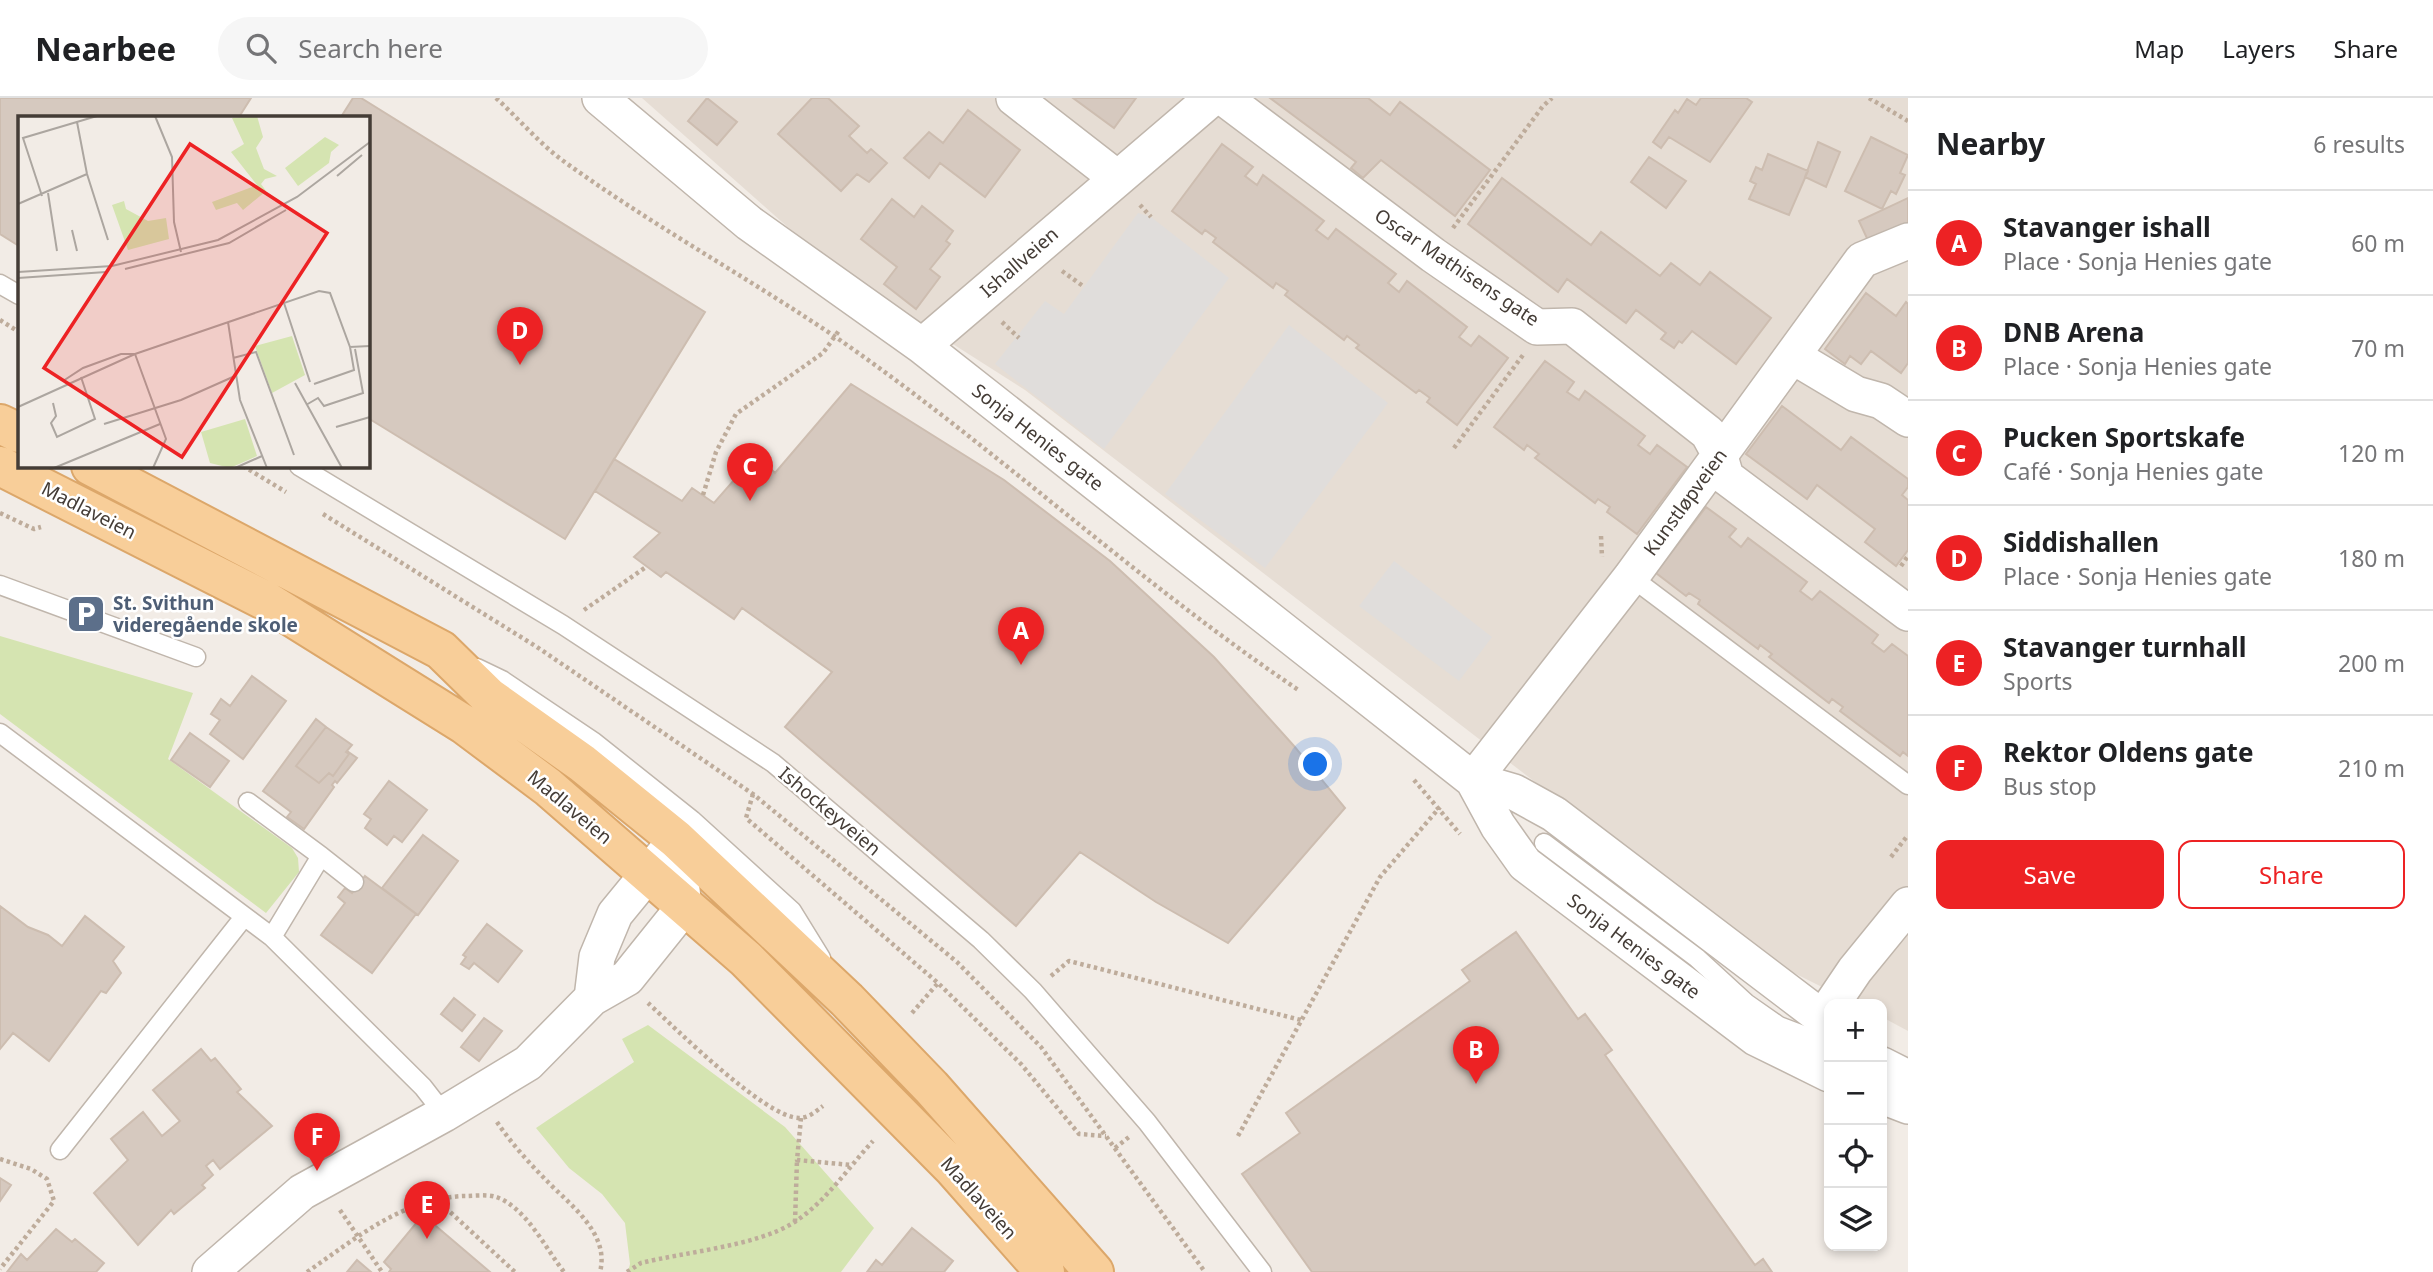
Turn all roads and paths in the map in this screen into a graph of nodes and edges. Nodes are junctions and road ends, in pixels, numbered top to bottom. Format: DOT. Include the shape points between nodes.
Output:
graph roads {
  1 [pos="496,98"];
  2 [pos="600,98"];
  3 [pos="1014,98"];
  4 [pos="1212,98"];
  5 [pos="1224,98"];
  6 [pos="1552,98"];
  7 [pos="1869,98"];
  8 [pos="1908,121"];
  9 [pos="1117,177"];
  10 [pos="1908,242"];
  11 [pos="1433,255"];
  12 [pos="0,284"];
  13 [pos="18,294"];
  14 [pos="856,296"];
  15 [pos="0,320"];
  16 [pos="1537,327"];
  17 [pos="18,330"];
  18 [pos="836,338"];
  19 [pos="922,346"];
  20 [pos="1794,357"];
  21 [pos="1908,419"];
  22 [pos="0,424"];
  23 [pos="18,433"];
  24 [pos="1454,449"];
  25 [pos="1720,453"];
  26 [pos="0,466"];
  27 [pos="93,467"];
  28 [pos="245,467"];
  29 [pos="301,467"];
  30 [pos="288,492"];
  31 [pos="703,495"];
  32 [pos="321,513"];
  33 [pos="646,566"];
  34 [pos="1631,577"];
  35 [pos="0,585"];
  36 [pos="1908,613"];
  37 [pos="563,625"];
  38 [pos="537,647"];
  39 [pos="441,650"];
  40 [pos="196,657"];
  41 [pos="1310,698"];
  42 [pos="0,733"];
  43 [pos="1405,770"];
  44 [pos="1473,780"];
  45 [pos="1908,785"];
  46 [pos="753,794"];
  47 [pos="248,802"];
  48 [pos="1438,808"];
  49 [pos="1908,835"];
  50 [pos="676,839"];
  51 [pos="1468,843"];
  52 [pos="1544,843"];
  53 [pos="321,856"];
  54 [pos="1891,857"];
  55 [pos="649,873"];
  56 [pos="354,882"];
  57 [pos="1908,905"];
  58 [pos="684,907"];
  59 [pos="244,916"];
  60 [pos="272,937"];
  61 [pos="1697,958"];
  62 [pos="938,983"];
  63 [pos="1033,991"];
  64 [pos="592,998"];
  65 [pos="847,1000"];
  66 [pos="648,1002"];
  67 [pos="912,1013"];
  68 [pos="1010,1015"];
  69 [pos="1823,1016"];
  70 [pos="1301,1020"];
  71 [pos="1887,1068"];
  72 [pos="1824,1071"];
  73 [pos="1908,1078"];
  74 [pos="480,1094"];
  75 [pos="1887,1098"];
  76 [pos="823,1106"];
  77 [pos="1908,1106"];
  78 [pos="444,1114"];
  79 [pos="801,1118"];
  80 [pos="1106,1136"];
  81 [pos="1238,1136"];
  82 [pos="873,1142"];
  83 [pos="60,1150"];
  84 [pos="0,1159"];
  85 [pos="797,1160"];
  86 [pos="851,1165"];
  87 [pos="434,1198"];
  88 [pos="338,1206"];
  89 [pos="795,1222"];
  90 [pos="358,1238"];
  91 [pos="0,1269"];
  92 [pos="210,1272"];
  93 [pos="307,1272"];
  94 [pos="382,1272"];
  95 [pos="514,1272"];
  96 [pos="564,1272"];
  97 [pos="600,1272"];
  98 [pos="627,1272"];
  99 [pos="1045,1272"];
  100 [pos="1094,1272"];
  101 [pos="1205,1272"];
  102 [pos="1262,1272"];
  1 -- 18 [label="path" via="560,158"];
  2 -- 14 [label="street, Sonja Henies gate" via="750,223"];
  3 -- 9 [label="street"];
  4 -- 9 [label="street, Ishallveien"];
  5 -- 11 [label="street, Oscar Mathisens gate"];
  6 -- 11 [label="path"];
  7 -- 8 [label="path"];
  9 -- 19 [label="street, Ishallveien"];
  10 -- 20 [label="street, Kunstløpveien" via="1862,260"];
  11 -- 16 [label="street, Oscar Mathisens gate"];
  12 -- 13 [label="lane"];
  14 -- 18 [label="path"];
  14 -- 19 [label="street, Sonja Henies gate"];
  15 -- 17 [label="path"];
  16 -- 24 [label="path" via="1532,344"];
  16 -- 25 [label="street, Oscar Mathisens gate" via="1572,326 1708,433"];
  18 -- 31 [label="path" via="823,353 736,414 716,452"];
  18 -- 41 [label="path" via="1254,660"];
  19 -- 44 [label="street, Sonja Henies gate"];
  20 -- 21 [label="street"];
  20 -- 25 [label="street, Kunstløpveien"];
  22 -- 23 [label="main road"];
  25 -- 34 [label="street, Kunstløpveien"];
  25 -- 36 [label="street, Oscar Mathisens gate" via="1727,477"];
  26 -- 55 [label="main road, Madlaveien" via="268,602 366,661 466,725"];
  27 -- 39 [label="main road, Madlaveien"];
  28 -- 30 [label="path"];
  29 -- 37 [label="lane, Ishockeyveien"];
  32 -- 38 [label="path"];
  33 -- 37 [label="path"];
  34 -- 44 [label="street, Kunstløpveien"];
  34 -- 45 [label="lane"];
  35 -- 40 [label="lane"];
  37 -- 38 [label="path"];
  37 -- 63 [label="lane, Ishockeyveien" via="773,763 981,940"];
  38 -- 46 [label="path"];
  39 -- 50 [label="main road, Madlaveien" via="489,697 582,762"];
  39 -- 65 [label="lane" via="525,695 594,742 692,820 792,911"];
  42 -- 59 [label="lane"];
  43 -- 48 [label="path"];
  44 -- 48 [label="path"];
  44 -- 69 [label="street, Sonja Henies gate" via="1514,792 1554,814"];
  44 -- 72 [label="street, Sonja Henies gate" via="1525,864 1756,1038"];
  46 -- 62 [label="path" via="746,818"];
  46 -- 68 [label="path" via="957,962"];
  47 -- 53 [label="lane"];
  48 -- 51 [label="path"];
  48 -- 70 [label="path" via="1380,877"];
  49 -- 54 [label="path"];
  50 -- 55 [label="street"];
  50 -- 58 [label="street"];
  50 -- 65 [label="main road, Madlaveien"];
  52 -- 61 [label="lane"];
  53 -- 56 [label="lane"];
  53 -- 60 [label="lane"];
  55 -- 58 [label="main road, Madlaveien"];
  55 -- 64 [label="street" via="615,914 597,957"];
  57 -- 69 [label="street"];
  58 -- 64 [label="street" via="628,978"];
  58 -- 99 [label="main road, Madlaveien" via="746,959 853,1066 954,1169"];
  59 -- 60 [label="lane"];
  59 -- 83 [label="lane"];
  60 -- 78 [label="lane" via="423,1087"];
  61 -- 69 [label="lane" via="1746,986"];
  61 -- 69 [label="lane" via="1779,1026"];
  62 -- 67 [label="path"];
  62 -- 80 [label="path" via="1021,1064 1079,1134"];
  63 -- 68 [label="path"];
  63 -- 70 [label="path" via="1069,961"];
  63 -- 102 [label="lane, Ishockeyveien" via="1147,1122"];
  64 -- 74 [label="street" via="528,1063"];
  65 -- 100 [label="main road, Madlaveien" via="931,1087"];
  66 -- 79 [label="path" via="721,1069 786,1115"];
  68 -- 80 [label="path" via="1041,1047"];
  70 -- 81 [label="path"];
  71 -- 73 [label="street"];
  74 -- 78 [label="street"];
  74 -- 97 [label="path" via="529,1163 589,1225 599,1248"];
  75 -- 77 [label="street"];
  76 -- 79 [label="path"];
  78 -- 92 [label="street" via="302,1192"];
  79 -- 85 [label="path"];
  80 -- 101 [label="path"];
  82 -- 86 [label="path"];
  84 -- 91 [label="path" via="47,1179 54,1201"];
  85 -- 86 [label="path"];
  85 -- 89 [label="path"];
  86 -- 89 [label="path"];
  87 -- 90 [label="path"];
  87 -- 95 [label="path"];
  87 -- 96 [label="path" via="497,1197 518,1212"];
  88 -- 90 [label="path"];
  89 -- 98 [label="path" via="760,1237 641,1263"];
  90 -- 93 [label="path"];
  90 -- 94 [label="path"];
}
